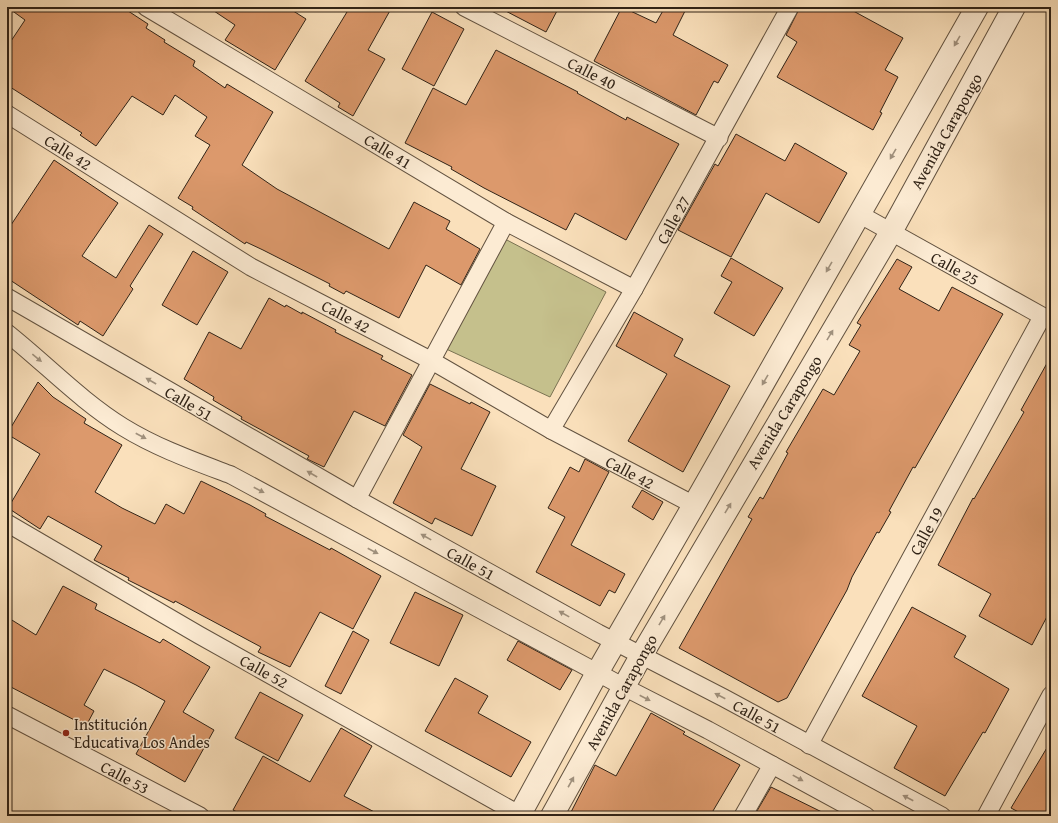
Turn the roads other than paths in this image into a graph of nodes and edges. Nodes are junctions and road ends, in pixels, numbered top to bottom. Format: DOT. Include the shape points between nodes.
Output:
graph roads {
  1 [pos="146,7"];
  2 [pos="464,7"];
  3 [pos="790,7"];
  4 [pos="977,7"];
  5 [pos="1014,7"];
  6 [pos="7,114"];
  7 [pos="719,138"];
  8 [pos="859,214"];
  9 [pos="506,222"];
  10 [pos="891,232"];
  11 [pos="634,289"];
  12 [pos="7,297"];
  13 [pos="1047,319"];
  14 [pos="7,334"];
  15 [pos="432,361"];
  16 [pos="551,430"];
  17 [pos="357,499"];
  18 [pos="694,505"];
  19 [pos="7,523"];
  20 [pos="614,642"];
  21 [pos="641,656"];
  22 [pos="597,673"];
  23 [pos="624,687"];
  24 [pos="1051,695"];
  25 [pos="7,715"];
  26 [pos="809,745"];
  27 [pos="772,765"];
  28 [pos="200,816"];
  29 [pos="520,816"];
  30 [pos="552,816"];
  31 [pos="743,816"];
  32 [pos="866,816"];
  33 [pos="942,816"];
  34 [pos="986,816"];
  1 -- 9 [label="street, Calle 41"];
  2 -- 7 [label="street, Calle 40"];
  3 -- 7 [label="street, Calle 27"];
  4 -- 8 [label="street, Avenida Carapongo, one-way"];
  5 -- 10 [label="street, Avenida Carapongo"];
  6 -- 15 [label="street, Calle 42" via="251,267"];
  7 -- 11 [label="street, Calle 27"];
  8 -- 10 [label="street, Calle 25"];
  8 -- 18 [label="street, Avenida Carapongo, one-way"];
  9 -- 11 [label="street, Calle 41"];
  9 -- 15 [label="street"];
  10 -- 13 [label="street, Calle 25"];
  21 -- 10 [label="street, Avenida Carapongo, one-way"];
  11 -- 16 [label="street, Calle 27"];
  17 -- 12 [label="street, Calle 51, one-way"];
  13 -- 26 [label="street, Calle 19"];
  14 -- 22 [label="street, one-way" via="82,398 123,427 172,452 231,475"];
  15 -- 16 [label="street, Calle 42"];
  15 -- 17 [label="street"];
  16 -- 18 [label="street, Calle 42"];
  20 -- 17 [label="street, Calle 51, one-way"];
  18 -- 20 [label="street, Avenida Carapongo"];
  19 -- 29 [label="street, Calle 52" via="199,635"];
  20 -- 21 [label="street, Calle 51"];
  20 -- 22 [label="street, Avenida Carapongo"];
  21 -- 23 [label="street, Avenida Carapongo"];
  26 -- 21 [label="street, Calle 51, one-way"];
  22 -- 23 [label="street"];
  22 -- 29 [label="street, Avenida Carapongo"];
  23 -- 27 [label="street, one-way"];
  30 -- 23 [label="street, Avenida Carapongo, one-way"];
  24 -- 34 [label="street"];
  25 -- 28 [label="street, Calle 53"];
  33 -- 26 [label="street, Calle 51, one-way"];
  27 -- 31 [label="street"];
  27 -- 32 [label="street, one-way"];
}
